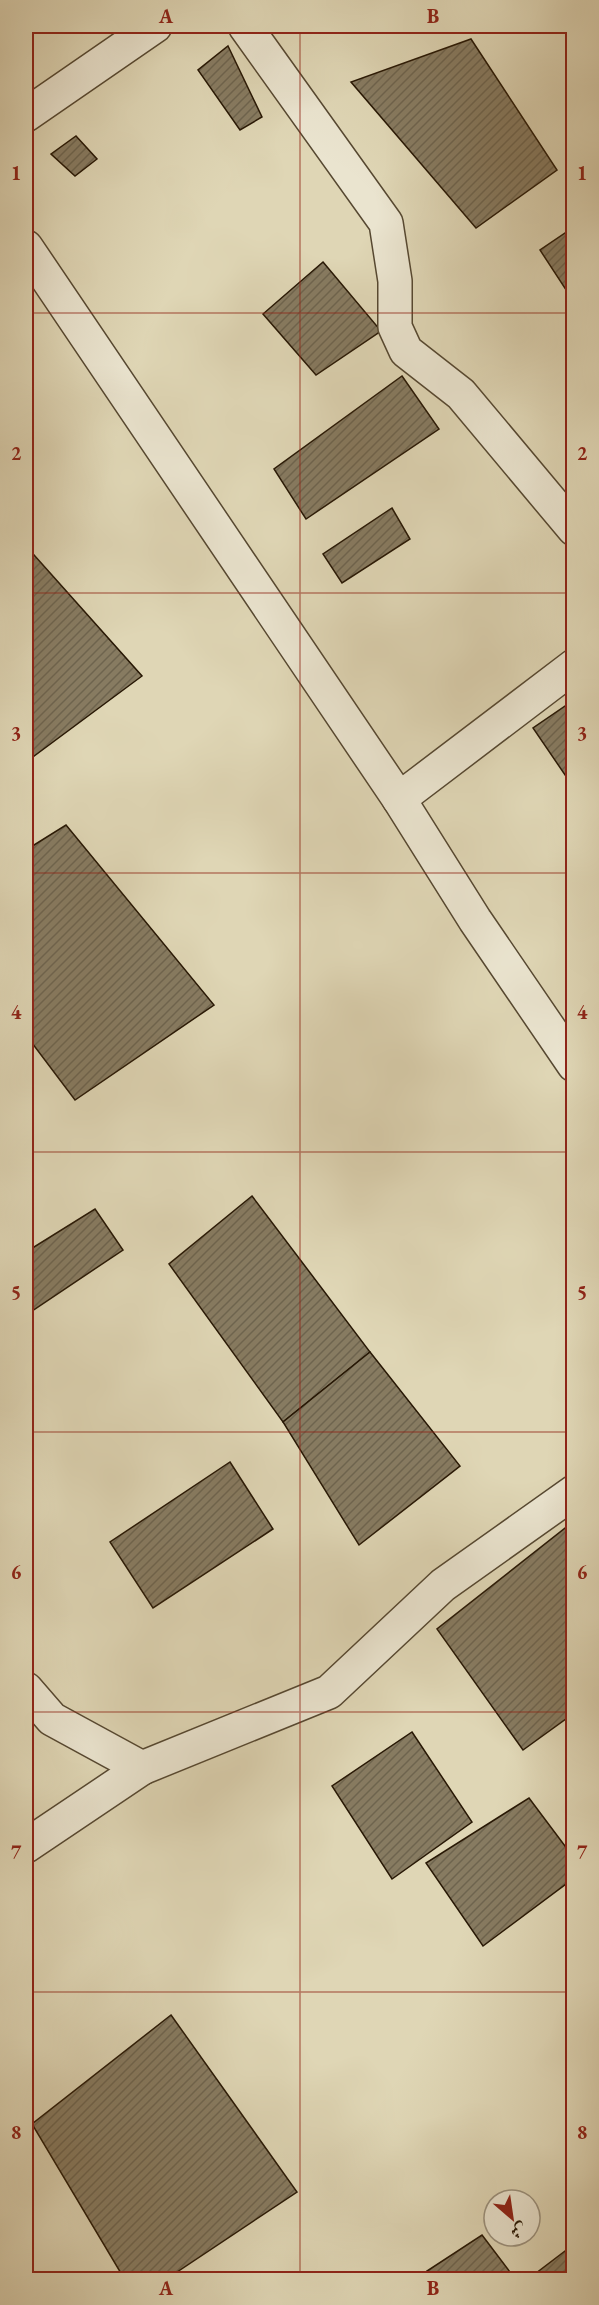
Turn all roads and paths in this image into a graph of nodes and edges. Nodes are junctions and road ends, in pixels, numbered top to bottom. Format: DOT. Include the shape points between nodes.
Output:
graph roads {
  1 [pos="155,26"];
  2 [pos="245,26"];
  3 [pos="26,115"];
  4 [pos="26,247"];
  5 [pos="573,530"];
  6 [pos="573,666"];
  7 [pos="399,800"];
  8 [pos="573,1065"];
  9 [pos="573,1492"];
  10 [pos="26,1689"];
  11 [pos="142,1768"];
  12 [pos="26,1846"];
  1 -- 3 [label="street"];
  2 -- 5 [label="street" via="386,223 395,281 395,327 406,351 461,394"];
  4 -- 7 [label="street"];
  6 -- 7 [label="street"];
  7 -- 8 [label="street"];
  9 -- 11 [label="street" via="443,1585 329,1692"];
  10 -- 11 [label="street" via="52,1719"];
  11 -- 12 [label="street"];
}
